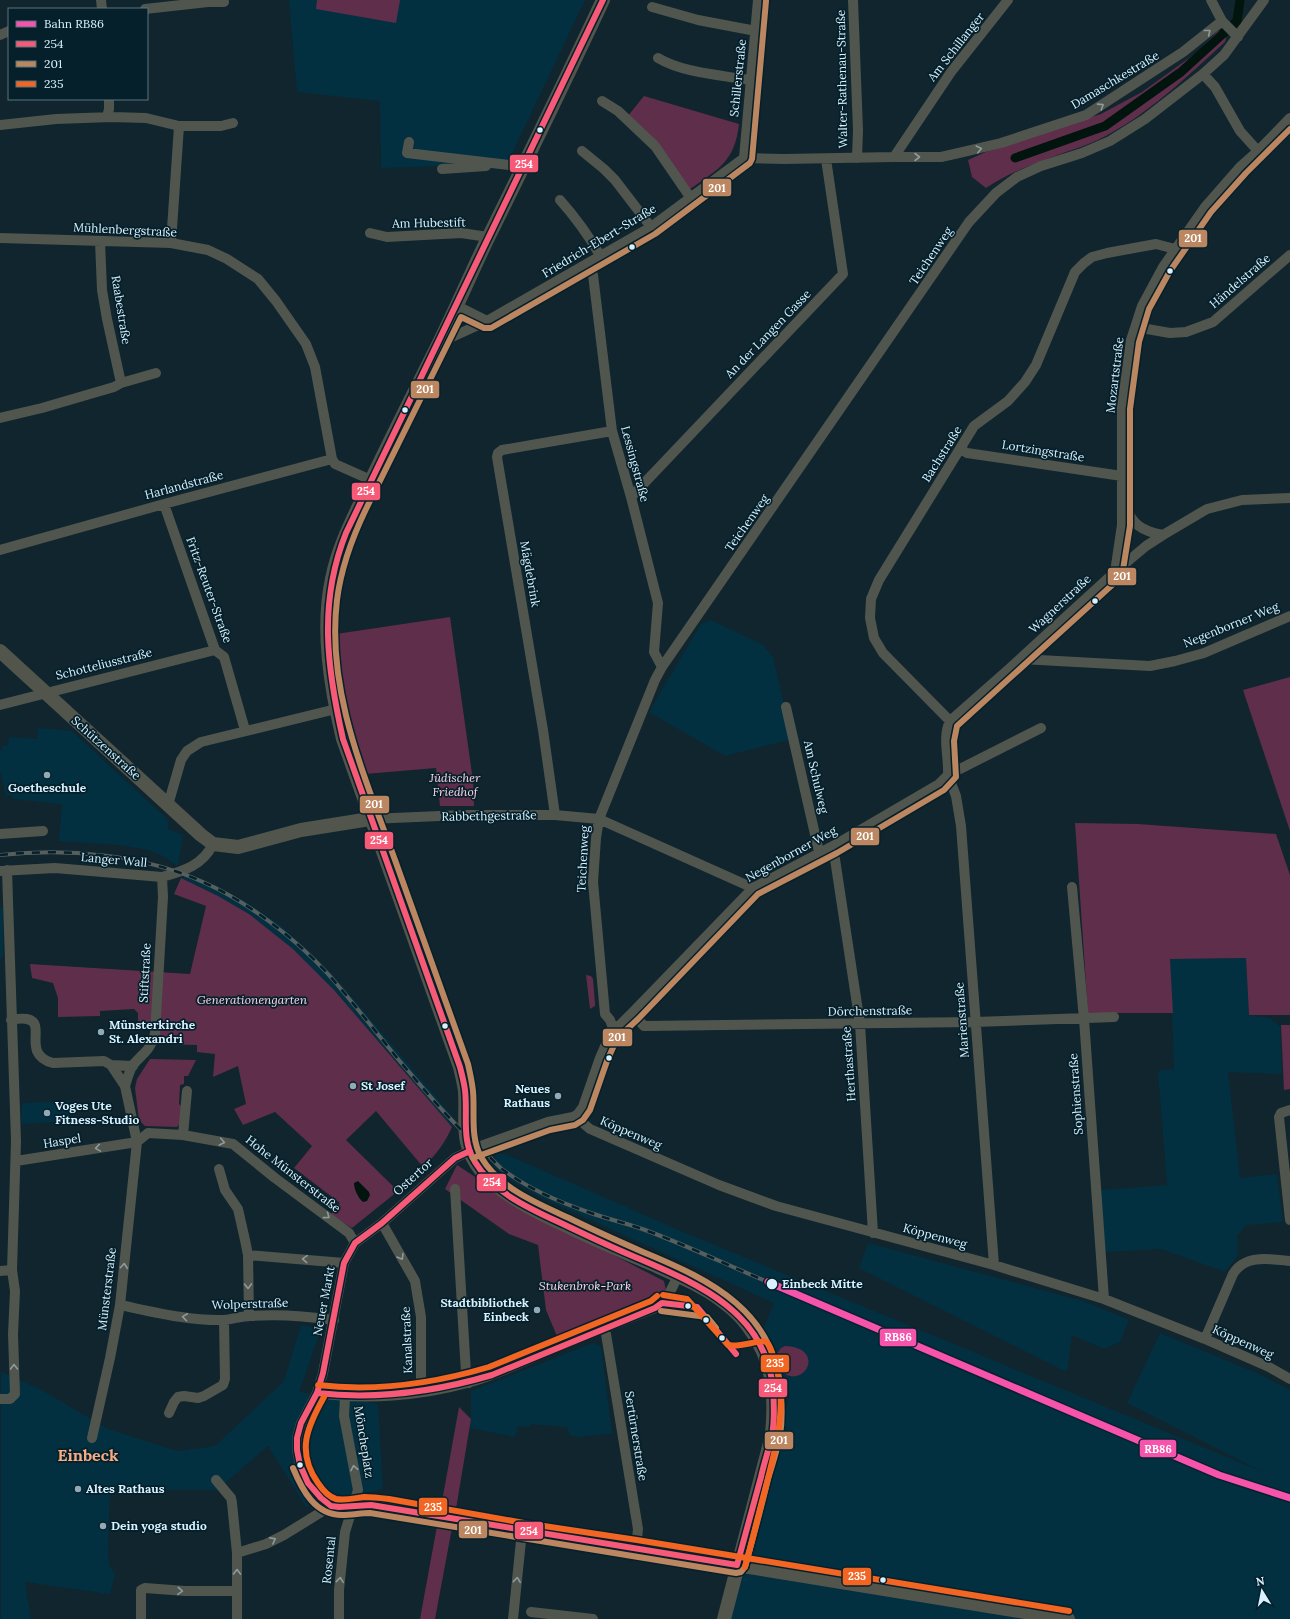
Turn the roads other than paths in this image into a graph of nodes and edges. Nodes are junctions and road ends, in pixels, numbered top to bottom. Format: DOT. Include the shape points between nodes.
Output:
graph roads {
  1 [pos="603,0"];
  2 [pos="758,0"];
  3 [pos="853,0"];
  4 [pos="1008,0"];
  5 [pos="1211,0"];
  6 [pos="1264,0"];
  7 [pos="224,2"];
  8 [pos="652,8"];
  9 [pos="148,9"];
  10 [pos="1222,21"];
  11 [pos="756,31"];
  12 [pos="1238,37"];
  13 [pos="658,58"];
  14 [pos="1203,74"];
  15 [pos="750,80"];
  16 [pos="109,100"];
  17 [pos="602,102"];
  18 [pos="107,117"];
  19 [pos="1290,118"];
  20 [pos="233,123"];
  21 [pos="0,125"];
  22 [pos="178,126"];
  23 [pos="409,142"];
  24 [pos="582,151"];
  25 [pos="1258,151"];
  26 [pos="894,157"];
  27 [pos="744,158"];
  28 [pos="857,158"];
  29 [pos="826,159"];
  30 [pos="459,163"];
  31 [pos="526,164"];
  32 [pos="442,169"];
  33 [pos="690,197"];
  34 [pos="560,200"];
  35 [pos="651,227"];
  36 [pos="370,233"];
  37 [pos="0,238"];
  38 [pos="488,238"];
  39 [pos="100,241"];
  40 [pos="172,243"];
  41 [pos="1175,248"];
  42 [pos="1290,255"];
  43 [pos="601,257"];
  44 [pos="588,264"];
  45 [pos="461,307"];
  46 [pos="487,321"];
  47 [pos="1136,325"];
  48 [pos="439,343"];
  49 [pos="156,374"];
  50 [pos="121,383"];
  51 [pos="0,418"];
  52 [pos="612,431"];
  53 [pos="960,449"];
  54 [pos="332,459"];
  55 [pos="1122,476"];
  56 [pos="371,480"];
  57 [pos="631,497"];
  58 [pos="1122,498"];
  59 [pos="1290,498"];
  60 [pos="164,504"];
  61 [pos="1163,535"];
  62 [pos="0,550"];
  63 [pos="1114,572"];
  64 [pos="1290,616"];
  65 [pos="215,650"];
  66 [pos="0,651"];
  67 [pos="1020,659"];
  68 [pos="662,668"];
  69 [pos="45,693"];
  70 [pos="0,705"];
  71 [pos="786,707"];
  72 [pos="336,709"];
  73 [pos="950,721"];
  74 [pos="1041,728"];
  75 [pos="245,730"];
  76 [pos="948,775"];
  77 [pos="168,805"];
  78 [pos="555,815"];
  79 [pos="370,819"];
  80 [pos="599,819"];
  81 [pos="43,831"];
  82 [pos="0,834"];
  83 [pos="213,844"];
  84 [pos="833,846"];
  85 [pos="820,852"];
  86 [pos="4,870"];
  87 [pos="162,877"];
  88 [pos="1072,887"];
  89 [pos="753,888"];
  90 [pos="5,966"];
  91 [pos="632,1013"];
  92 [pos="1114,1017"];
  93 [pos="1084,1019"];
  94 [pos="11,1020"];
  95 [pos="975,1022"];
  96 [pos="860,1024"];
  97 [pos="613,1028"];
  98 [pos="110,1065"];
  99 [pos="133,1066"];
  100 [pos="125,1086"];
  101 [pos="187,1091"];
  102 [pos="1290,1110"];
  103 [pos="578,1114"];
  104 [pos="183,1135"];
  105 [pos="137,1142"];
  106 [pos="470,1151"];
  107 [pos="16,1162"];
  108 [pos="219,1169"];
  109 [pos="455,1189"];
  110 [pos="1290,1220"];
  111 [pos="379,1225"];
  112 [pos="873,1233"];
  113 [pos="355,1244"];
  114 [pos="248,1255"];
  115 [pos="1290,1261"];
  116 [pos="344,1263"];
  117 [pos="994,1265"];
  118 [pos="12,1270"];
  119 [pos="0,1271"];
  120 [pos="678,1276"];
  121 [pos="1104,1299"];
  122 [pos="120,1305"];
  123 [pos="249,1316"];
  124 [pos="224,1320"];
  125 [pos="334,1320"];
  126 [pos="605,1328"];
  127 [pos="1205,1339"];
  128 [pos="1290,1380"];
  129 [pos="468,1383"];
  130 [pos="317,1392"];
  131 [pos="422,1392"];
  132 [pos="345,1397"];
  133 [pos="5,1399"];
  134 [pos="169,1413"];
  135 [pos="92,1438"];
  136 [pos="216,1480"];
  137 [pos="331,1506"];
  138 [pos="355,1506"];
  139 [pos="522,1531"];
  140 [pos="636,1548"];
  141 [pos="237,1554"];
  142 [pos="737,1566"];
  143 [pos="236,1591"];
  144 [pos="530,1612"];
  145 [pos="141,1619"];
  146 [pos="237,1619"];
  147 [pos="339,1619"];
  148 [pos="513,1619"];
  149 [pos="593,1619"];
  150 [pos="724,1619"];
  151 [pos="1068,1619"];
  1 -- 31 [label="street"];
  2 -- 11 [label="street, Schillerstraße"];
  3 -- 28 [label="street, Walter-Rathenau-Straße"];
  4 -- 26 [label="street, Am Schillanger" via="951,72"];
  5 -- 10 [label="street"];
  6 -- 12 [label="street, Teichenweg"];
  7 -- 9 [label="street"];
  8 -- 11 [label="street"];
  10 -- 12 [label="street"];
  26 -- 10 [label="street, Damaschkestraße, one-way" via="941,156 1001,143 1086,116 1183,52"];
  11 -- 15 [label="street, Schillerstraße"];
  12 -- 14 [label="street, Teichenweg" via="1224,55"];
  13 -- 15 [label="street" via="691,70"];
  14 -- 25 [label="street" via="1215,87 1240,131"];
  14 -- 68 [label="street, Teichenweg" via="1145,119 1110,141 1017,177 996,193 977,213"];
  15 -- 27 [label="street, Schillerstraße"];
  16 -- 18 [label="street"];
  17 -- 33 [label="street" via="618,111 655,146"];
  18 -- 21 [label="street" via="56,118"];
  18 -- 22 [label="street" via="146,118"];
  19 -- 25 [label="street, Mozartstraße"];
  20 -- 22 [label="street" via="221,126"];
  22 -- 40 [label="street"];
  23 -- 30 [label="street" via="407,153"];
  24 -- 35 [label="street" via="615,180"];
  25 -- 41 [label="street, Mozartstraße" via="1240,166"];
  26 -- 28 [label="street, Damaschkestraße"];
  27 -- 29 [label="street"];
  27 -- 33 [label="street, Friedrich-Ebert-Straße"];
  28 -- 29 [label="street"];
  29 -- 57 [label="street, An der Langen Gasse" via="843,274"];
  30 -- 31 [label="street"];
  30 -- 32 [label="street"];
  31 -- 38 [label="street"];
  33 -- 35 [label="street, Friedrich-Ebert-Straße"];
  34 -- 43 [label="street" via="591,238"];
  35 -- 43 [label="street, Friedrich-Ebert-Straße"];
  36 -- 38 [label="street, Am Hubestift" via="387,237 461,233"];
  37 -- 39 [label="street, Mühlenbergstraße"];
  38 -- 45 [label="street"];
  39 -- 40 [label="street, Mühlenbergstraße"];
  39 -- 50 [label="street, Raabestraße" via="104,305"];
  40 -- 54 [label="street, Mühlenbergstraße" via="208,250 227,259 258,279 276,301 304,339 315,367"];
  41 -- 47 [label="street, Mozartstraße" via="1142,306"];
  41 -- 53 [label="street, Bachstraße" via="1156,244 1092,257 1084,263 1075,272 1036,365 1025,382 1008,400 974,426"];
  42 -- 47 [label="street, Händelstraße" via="1213,322 1186,332 1170,333"];
  43 -- 44 [label="street, Friedrich-Ebert-Straße"];
  44 -- 46 [label="street, Friedrich-Ebert-Straße"];
  44 -- 52 [label="street, Lessingstraße" via="593,275"];
  45 -- 46 [label="street"];
  45 -- 48 [label="street"];
  46 -- 48 [label="street, Friedrich-Ebert-Straße"];
  47 -- 55 [label="street, Mozartstraße" via="1131,340 1122,408"];
  48 -- 56 [label="street"];
  49 -- 50 [label="street"];
  50 -- 51 [label="street" via="42,408"];
  52 -- 57 [label="street, Lessingstraße"];
  52 -- 78 [label="street, Mägdebrink" via="502,450 497,457"];
  53 -- 55 [label="street, Lortzingstraße" via="967,453"];
  53 -- 73 [label="street, Bachstraße" via="879,580 871,599 870,618 874,638 882,653"];
  54 -- 56 [label="street" via="335,464"];
  54 -- 60 [label="street, Harlandstraße"];
  55 -- 58 [label="street, Mozartstraße"];
  56 -- 72 [label="street" via="340,546 331,580 328,616 330,663"];
  57 -- 68 [label="street, Lessingstraße" via="658,603 654,652"];
  58 -- 61 [label="street, Mozartstraße" via="1136,524 1148,532"];
  58 -- 63 [label="street, Mozartstraße" via="1122,525"];
  59 -- 61 [label="street, Wagnerstraße" via="1242,500 1207,509"];
  60 -- 62 [label="street, Harlandstraße"];
  60 -- 65 [label="street, Fritz-Reuter-Straße"];
  61 -- 63 [label="street, Wagnerstraße"];
  63 -- 67 [label="street, Wagnerstraße"];
  64 -- 67 [label="street, Negenborner Weg" via="1204,653 1150,666"];
  65 -- 69 [label="street, Schotteliusstraße"];
  65 -- 75 [label="street, Fritz-Reuter-Straße" via="224,657"];
  66 -- 69 [label="street, Schützenstraße"];
  67 -- 73 [label="street"];
  68 -- 80 [label="street, Teichenweg"];
  69 -- 70 [label="street, Schotteliusstraße"];
  69 -- 77 [label="street, Schützenstraße"];
  71 -- 85 [label="street, Am Schulweg"];
  72 -- 75 [label="street"];
  72 -- 79 [label="street"];
  73 -- 76 [label="street" via="946,730"];
  74 -- 76 [label="street, Negenborner Weg"];
  75 -- 77 [label="street" via="201,742 187,751 180,760"];
  76 -- 84 [label="street, Negenborner Weg" via="939,784"];
  76 -- 95 [label="street, Marienstraße" via="956,796 961,826"];
  77 -- 83 [label="street, Schützenstraße"];
  78 -- 79 [label="street, Rabbethgestraße"];
  78 -- 80 [label="street, Rabbethgestraße"];
  79 -- 83 [label="street, Rabbethgestraße" via="301,830 238,847"];
  79 -- 106 [label="street" via="460,1067 465,1091 465,1135"];
  80 -- 89 [label="street, Rabbethgestraße"];
  80 -- 97 [label="street, Teichenweg" via="593,882 605,1014"];
  81 -- 82 [label="street"];
  83 -- 87 [label="street, Langer Wall" via="200,862"];
  84 -- 85 [label="street, Negenborner Weg"];
  84 -- 96 [label="street, Herthastraße"];
  85 -- 89 [label="street, Negenborner Weg"];
  86 -- 87 [label="street, Langer Wall" via="55,868"];
  86 -- 90 [label="street"];
  87 -- 99 [label="street, Stiftstraße" via="155,1034 152,1045"];
  88 -- 93 [label="street, Sophienstraße"];
  89 -- 91 [label="street, Negenborner Weg"];
  90 -- 94 [label="street"];
  91 -- 96 [label="street, Dörchenstraße" via="644,1026"];
  91 -- 97 [label="street, Negenborner Weg"];
  92 -- 93 [label="street, Dörchenstraße"];
  93 -- 95 [label="street, Dörchenstraße"];
  93 -- 121 [label="street, Sophienstraße"];
  94 -- 98 [label="street" via="33,1021 36,1026 36,1049 45,1061 104,1061"];
  94 -- 107 [label="street"];
  95 -- 96 [label="street, Dörchenstraße"];
  95 -- 117 [label="street, Marienstraße"];
  96 -- 112 [label="street, Herthastraße"];
  97 -- 103 [label="street"];
  98 -- 99 [label="street"];
  98 -- 100 [label="street"];
  99 -- 100 [label="street, Stiftstraße"];
  100 -- 105 [label="street, Münsterstraße"];
  101 -- 104 [label="street"];
  102 -- 110 [label="street" via="1284,1111 1279,1117"];
  103 -- 106 [label="street" via="548,1122"];
  103 -- 112 [label="street, Köppenweg" via="590,1129 718,1185 776,1206"];
  104 -- 105 [label="street, Hohe Münsterstraße" via="148,1133"];
  104 -- 113 [label="street, Hohe Münsterstraße, one-way" via="233,1144 349,1233"];
  105 -- 107 [label="street, Haspel, one-way"];
  122 -- 105 [label="street, Münsterstraße, one-way"];
  106 -- 111 [label="street, Ostertor" via="445,1166"];
  106 -- 120 [label="street" via="492,1181 534,1210"];
  107 -- 118 [label="street"];
  108 -- 114 [label="street" via="226,1190 238,1209"];
  109 -- 129 [label="street"];
  111 -- 113 [label="street, Neuer Markt"];
  111 -- 131 [label="street, Kanalstraße, one-way" via="415,1281 421,1317"];
  112 -- 117 [label="street, Köppenweg"];
  113 -- 116 [label="street, Neuer Markt"];
  116 -- 114 [label="street, one-way"];
  114 -- 123 [label="street, one-way"];
  115 -- 127 [label="street" via="1255,1259 1238,1267"];
  116 -- 125 [label="street, Neuer Markt"];
  117 -- 121 [label="street, Köppenweg"];
  118 -- 119 [label="street"];
  133 -- 118 [label="street, one-way" via="15,1394 15,1291"];
  120 -- 126 [label="street" via="668,1296 655,1308"];
  120 -- 142 [label="street" via="705,1290 740,1317 754,1334 769,1367 772,1382 772,1435"];
  121 -- 127 [label="street, Köppenweg"];
  124 -- 122 [label="street, Wolperstraße, one-way" via="188,1317"];
  122 -- 135 [label="street, Münsterstraße"];
  123 -- 124 [label="street, Wolperstraße"];
  123 -- 125 [label="street, Wolperstraße" via="300,1316"];
  124 -- 134 [label="street" via="223,1385 198,1398 178,1397"];
  125 -- 130 [label="street, Neuer Markt"];
  126 -- 129 [label="street"];
  126 -- 140 [label="street, Sertürnerstraße" via="638,1529"];
  127 -- 128 [label="street, Köppenweg" via="1269,1367"];
  129 -- 131 [label="street"];
  130 -- 132 [label="street"];
  130 -- 137 [label="street" via="301,1423 297,1450 308,1483 320,1498"];
  131 -- 132 [label="street"];
  138 -- 132 [label="street, Möncheplatz, one-way" via="358,1490 344,1416"];
  136 -- 141 [label="street" via="232,1503"];
  137 -- 138 [label="street"];
  141 -- 137 [label="street, one-way" via="284,1535"];
  138 -- 139 [label="street" via="371,1505"];
  147 -- 138 [label="street, Rosental, one-way" via="345,1532"];
  139 -- 140 [label="street"];
  148 -- 139 [label="street, one-way"];
  140 -- 142 [label="street"];
  143 -- 141 [label="street, one-way"];
  142 -- 150 [label="street"];
  142 -- 151 [label="street"];
  145 -- 143 [label="street, one-way" via="141,1590 145,1588"];
  143 -- 146 [label="street"];
  144 -- 149 [label="street"];
}
